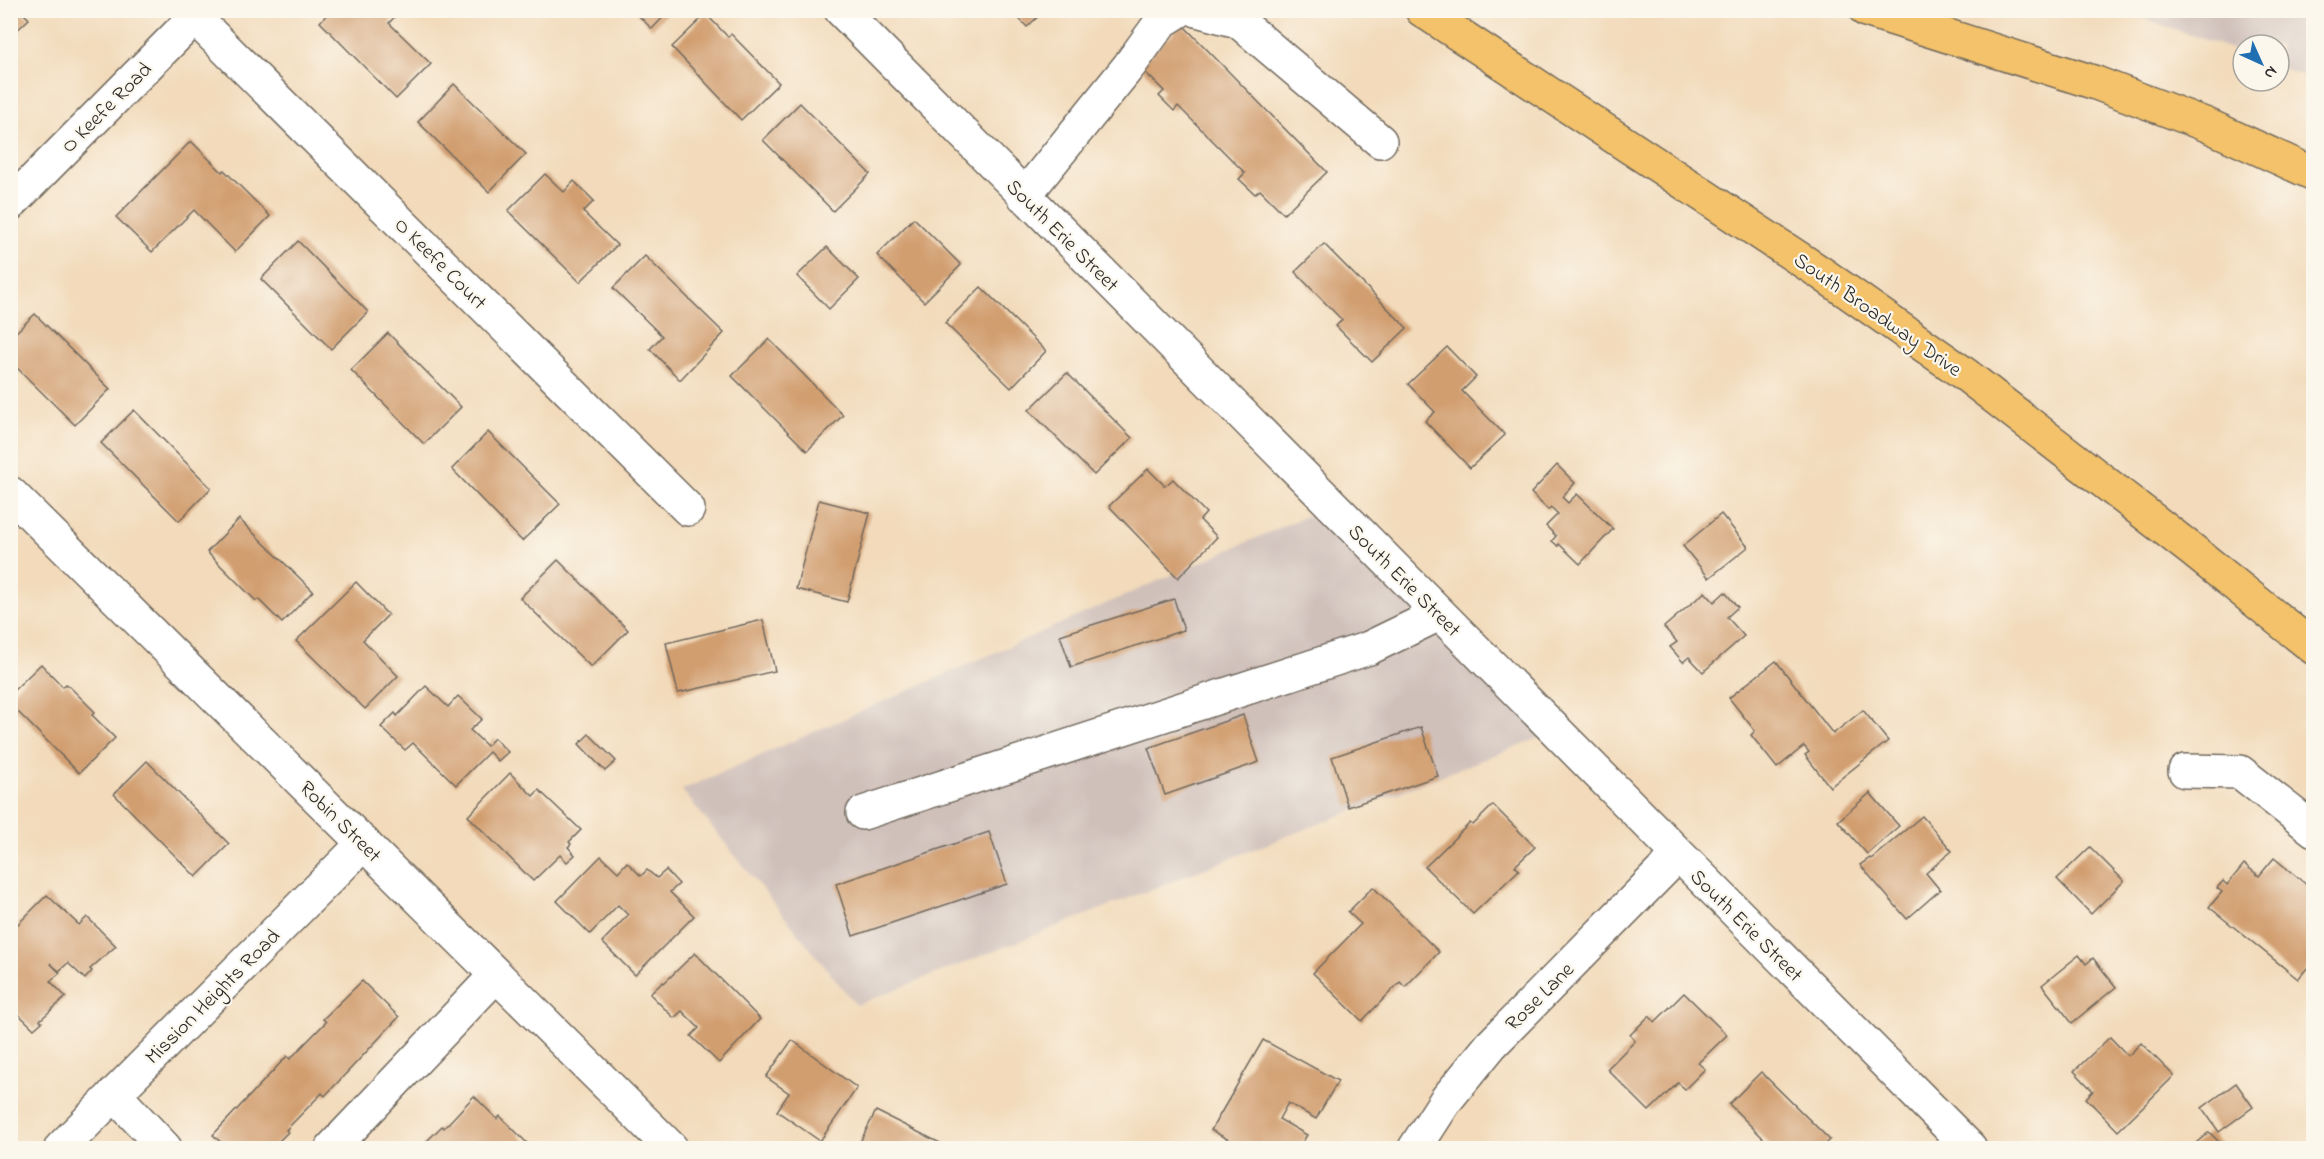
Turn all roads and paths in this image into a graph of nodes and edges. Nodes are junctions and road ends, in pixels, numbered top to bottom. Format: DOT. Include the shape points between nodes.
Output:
graph roads {
  1 [pos="1180,10"];
  2 [pos="1197,10"];
  3 [pos="1422,10"];
  4 [pos="1866,10"];
  5 [pos="194,13"];
  6 [pos="854,15"];
  7 [pos="1380,141"];
  8 [pos="2313,174"];
  9 [pos="1024,196"];
  10 [pos="10,204"];
  11 [pos="10,493"];
  12 [pos="688,509"];
  13 [pos="1439,614"];
  14 [pos="2313,648"];
  15 [pos="2185,771"];
  16 [pos="863,813"];
  17 [pos="2313,830"];
  18 [pos="363,843"];
  19 [pos="1678,855"];
  20 [pos="496,975"];
  21 [pos="114,1094"];
  22 [pos="61,1149"];
  23 [pos="165,1149"];
  24 [pos="332,1149"];
  25 [pos="671,1149"];
  26 [pos="1414,1149"];
  27 [pos="1970,1149"];
  1 -- 9 [label="street" via="1161,22"];
  2 -- 7 [label="street" via="1239,21"];
  3 -- 14 [label="main road, South Broadway Drive" via="1821,273 1956,368 2193,550"];
  4 -- 8 [label="main road" via="2096,83 2207,125"];
  5 -- 10 [label="street, O Keefe Road"];
  5 -- 12 [label="street, O Keefe Court"];
  6 -- 9 [label="street, South Erie Street"];
  9 -- 13 [label="street, South Erie Street"];
  11 -- 18 [label="street, Robin Street"];
  13 -- 16 [label="street" via="1369,648"];
  13 -- 19 [label="street, South Erie Street"];
  15 -- 17 [label="street" via="2240,772"];
  18 -- 20 [label="street, Robin Street"];
  18 -- 21 [label="street, Mission Heights Road"];
  19 -- 26 [label="street, Rose Lane" via="1491,1045 1446,1100"];
  19 -- 27 [label="street, South Erie Street"];
  20 -- 24 [label="street"];
  20 -- 25 [label="street, Robin Street"];
  21 -- 22 [label="street, Mission Heights Road"];
  21 -- 23 [label="street"];
}
